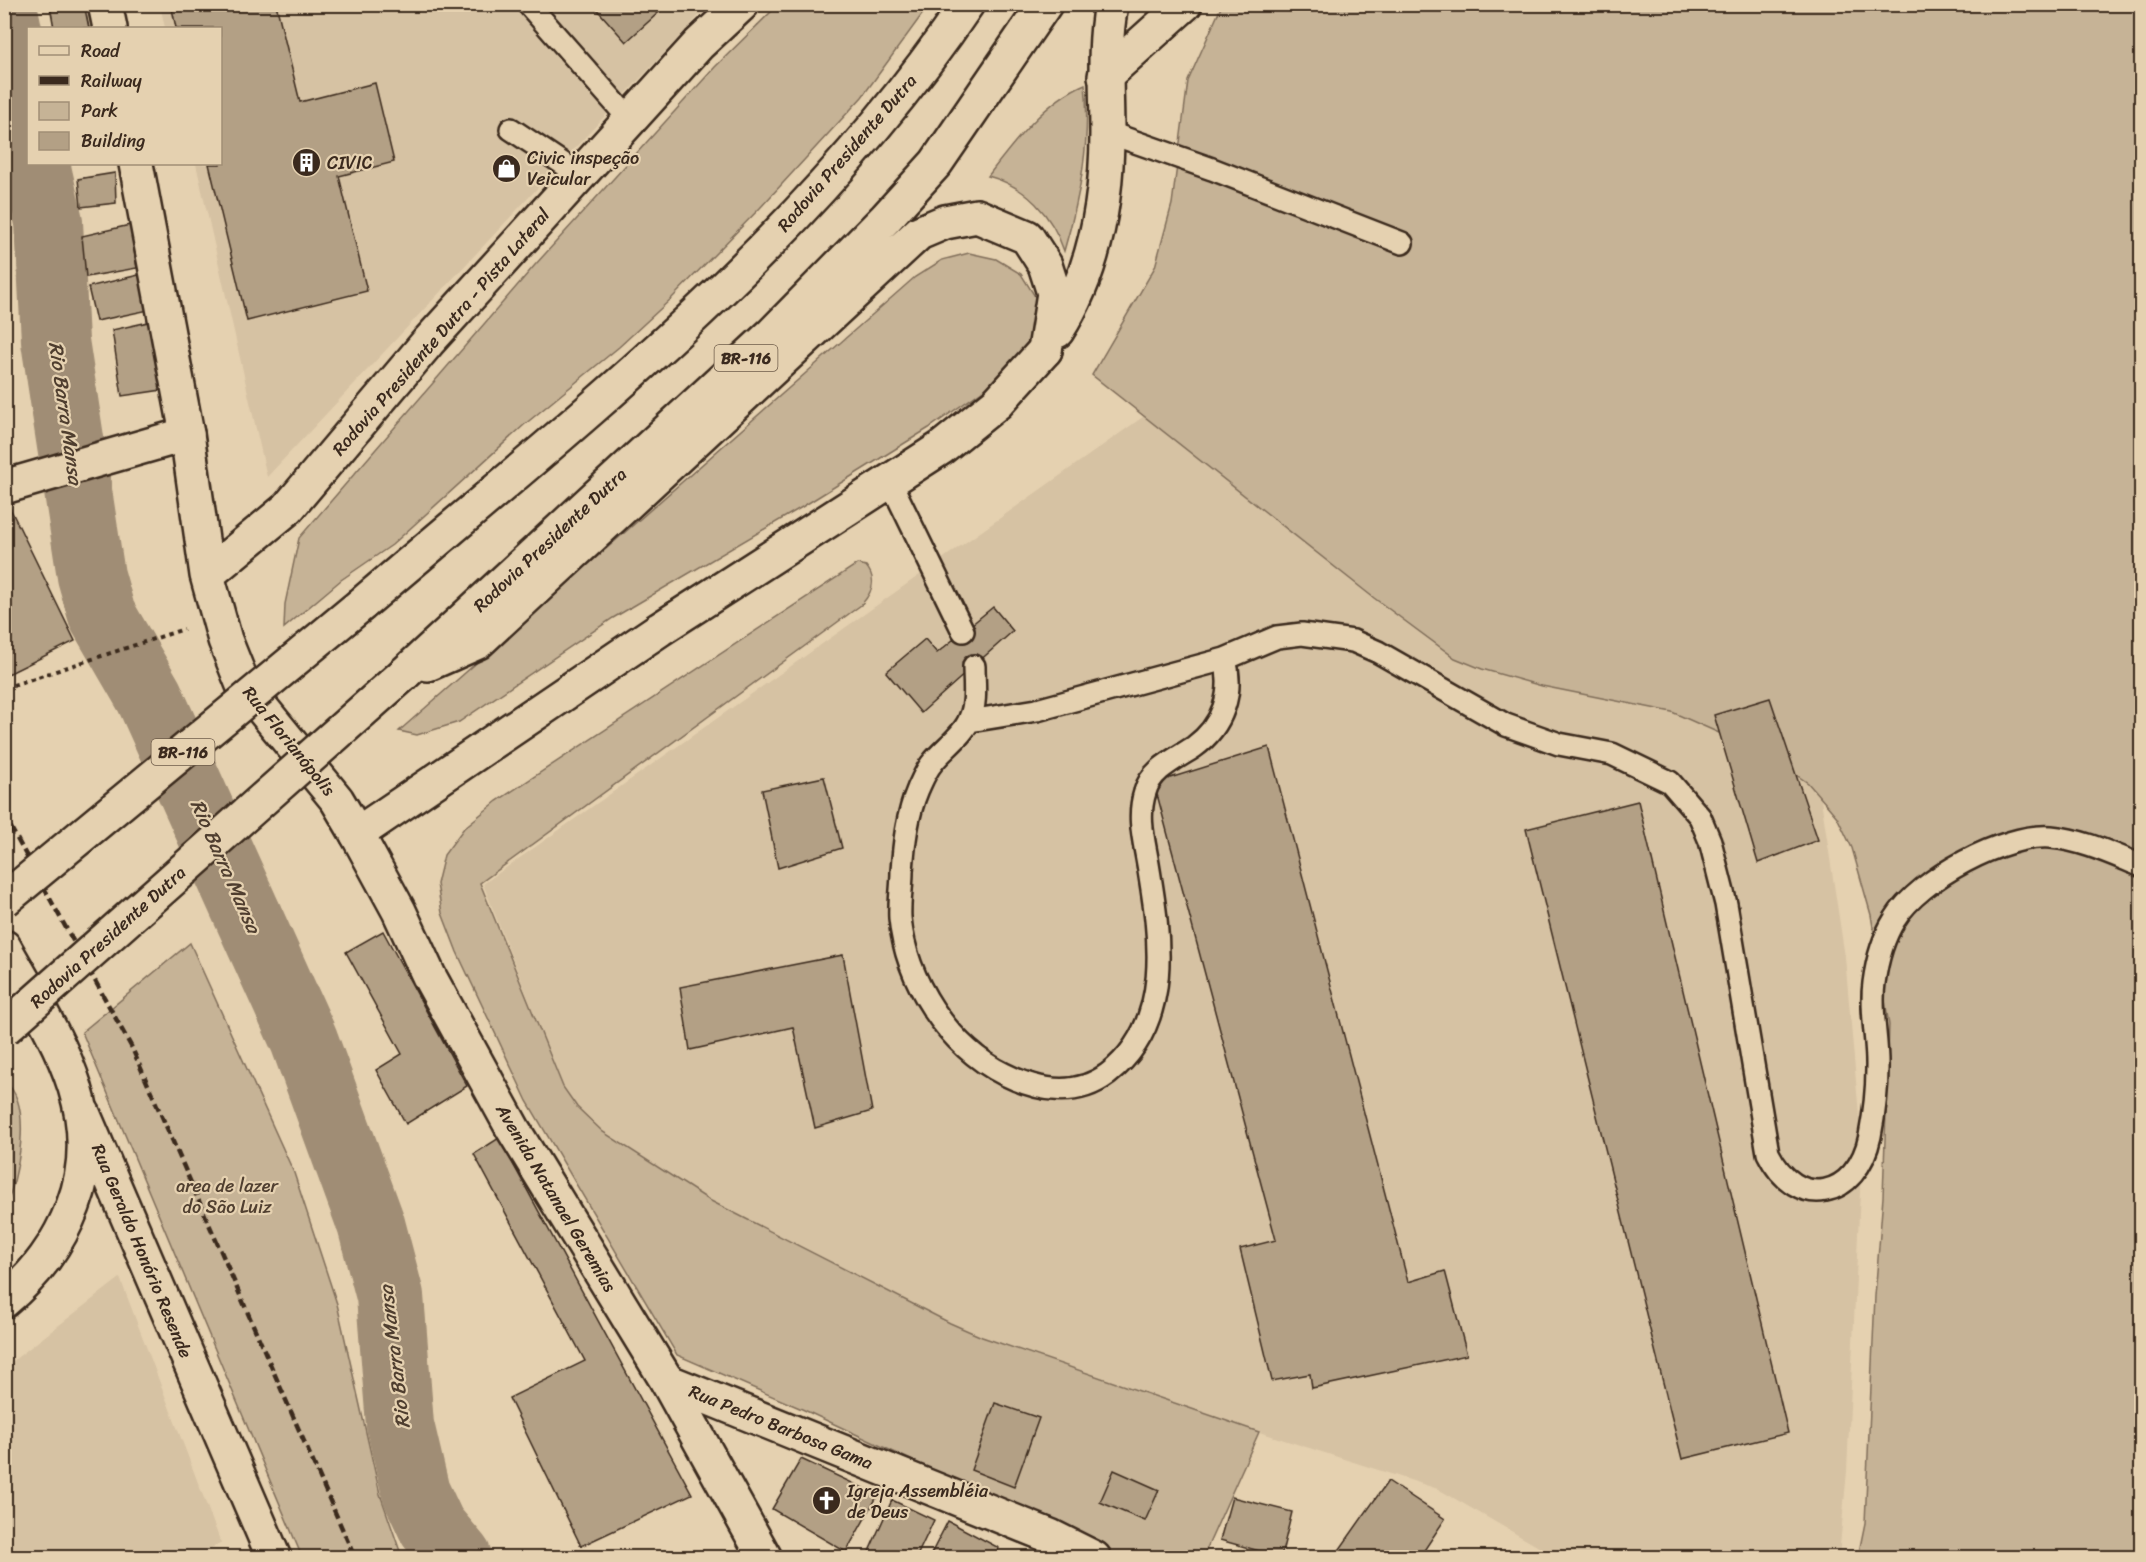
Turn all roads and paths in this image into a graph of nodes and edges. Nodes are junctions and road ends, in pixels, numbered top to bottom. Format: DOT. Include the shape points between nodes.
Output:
graph roads {
  1 [pos="105,4"];
  2 [pos="528,4"];
  3 [pos="742,4"];
  4 [pos="967,4"];
  5 [pos="1046,4"];
  6 [pos="1111,4"];
  7 [pos="1185,4"];
  8 [pos="110,27"];
  9 [pos="1105,76"];
  10 [pos="631,121"];
  11 [pos="511,129"];
  12 [pos="1107,132"];
  13 [pos="136,165"];
  14 [pos="580,176"];
  15 [pos="1402,243"];
  16 [pos="1045,350"];
  17 [pos="187,434"];
  18 [pos="890,481"];
  19 [pos="8,486"];
  20 [pos="207,575"];
  21 [pos="219,617"];
  22 [pos="963,631"];
  23 [pos="1226,660"];
  24 [pos="974,666"];
  25 [pos="404,674"];
  26 [pos="4,687"];
  27 [pos="970,721"];
  28 [pos="357,834"];
  29 [pos="2142,866"];
  30 [pos="4,900"];
  31 [pos="4,947"];
  32 [pos="4,1029"];
  33 [pos="82,1111"];
  34 [pos="4,1301"];
  35 [pos="667,1381"];
  36 [pos="274,1557"];
  37 [pos="765,1557"];
  38 [pos="1094,1557"];
  1 -- 8 [label="main road"];
  2 -- 10 [label="lane"];
  3 -- 10 [label="main road, Rodovia Presidente Dutra - Pista Lateral" via="699,44"];
  4 -- 30 [label="main road, Rodovia Presidente Dutra / BR-116, bridge" via="883,117 803,209 642,364 362,604"];
  5 -- 25 [label="main road, Rodovia Presidente Dutra / BR-116" via="936,163 886,218 772,334"];
  6 -- 9 [label="main road"];
  7 -- 9 [label="main road"];
  9 -- 12 [label="main road"];
  10 -- 14 [label="main road, Rodovia Presidente Dutra - Pista Lateral"];
  11 -- 14 [label="lane"];
  12 -- 15 [label="lane"];
  12 -- 16 [label="main road" via="1100,221 1066,317"];
  13 -- 17 [label="main road, Rua Florianópolis"];
  14 -- 20 [label="main road, Rodovia Presidente Dutra - Pista Lateral" via="429,342 288,508"];
  16 -- 18 [label="main road" via="997,403 941,448"];
  16 -- 25 [label="main road" via="1054,293 1045,265 1027,237 977,216 945,222 919,233 478,642"];
  17 -- 19 [label="main road"];
  17 -- 20 [label="main road, Rua Florianópolis"];
  18 -- 22 [label="lane"];
  18 -- 28 [label="main road" via="660,629"];
  20 -- 21 [label="main road, Rua Florianópolis"];
  21 -- 26 [label="path"];
  21 -- 28 [label="main road, Rua Florianópolis" via="243,685 337,800"];
  23 -- 27 [label="lane" via="1037,711"];
  23 -- 27 [label="lane" via="1230,691 1216,724 1197,745 1161,768 1145,790 1141,829 1160,963 1156,998 1142,1033 1118,1066 1093,1085 1061,1091 1031,1085 982,1061 953,1035 931,1006 915,974 900,916 909,814 924,775"];
  23 -- 29 [label="lane" via="1277,637 1302,634 1353,641 1506,725 1559,744 1612,754 1670,782 1700,817 1710,841 1726,904 1767,1153 1775,1168 1792,1183 1810,1191 1825,1192 1836,1187 1850,1178 1862,1162 1878,1068 1874,984 1882,944 1911,899 1957,865 1978,855 2016,842 2048,837 2076,841"];
  24 -- 27 [label="lane"];
  25 -- 32 [label="main road, Rodovia Presidente Dutra / BR-116, bridge"];
  28 -- 35 [label="main road, Avenida Natanael Geremias" via="513,1129"];
  31 -- 33 [label="main road, Rua Geraldo Honório Resende" via="63,1054"];
  33 -- 34 [label="main road" via="86,1162 68,1220 34,1274"];
  33 -- 36 [label="main road, Rua Geraldo Honório Resende"];
  35 -- 37 [label="main road, Avenida Natanael Geremias"];
  35 -- 38 [label="main road, Rua Pedro Barbosa Gama"];
}
